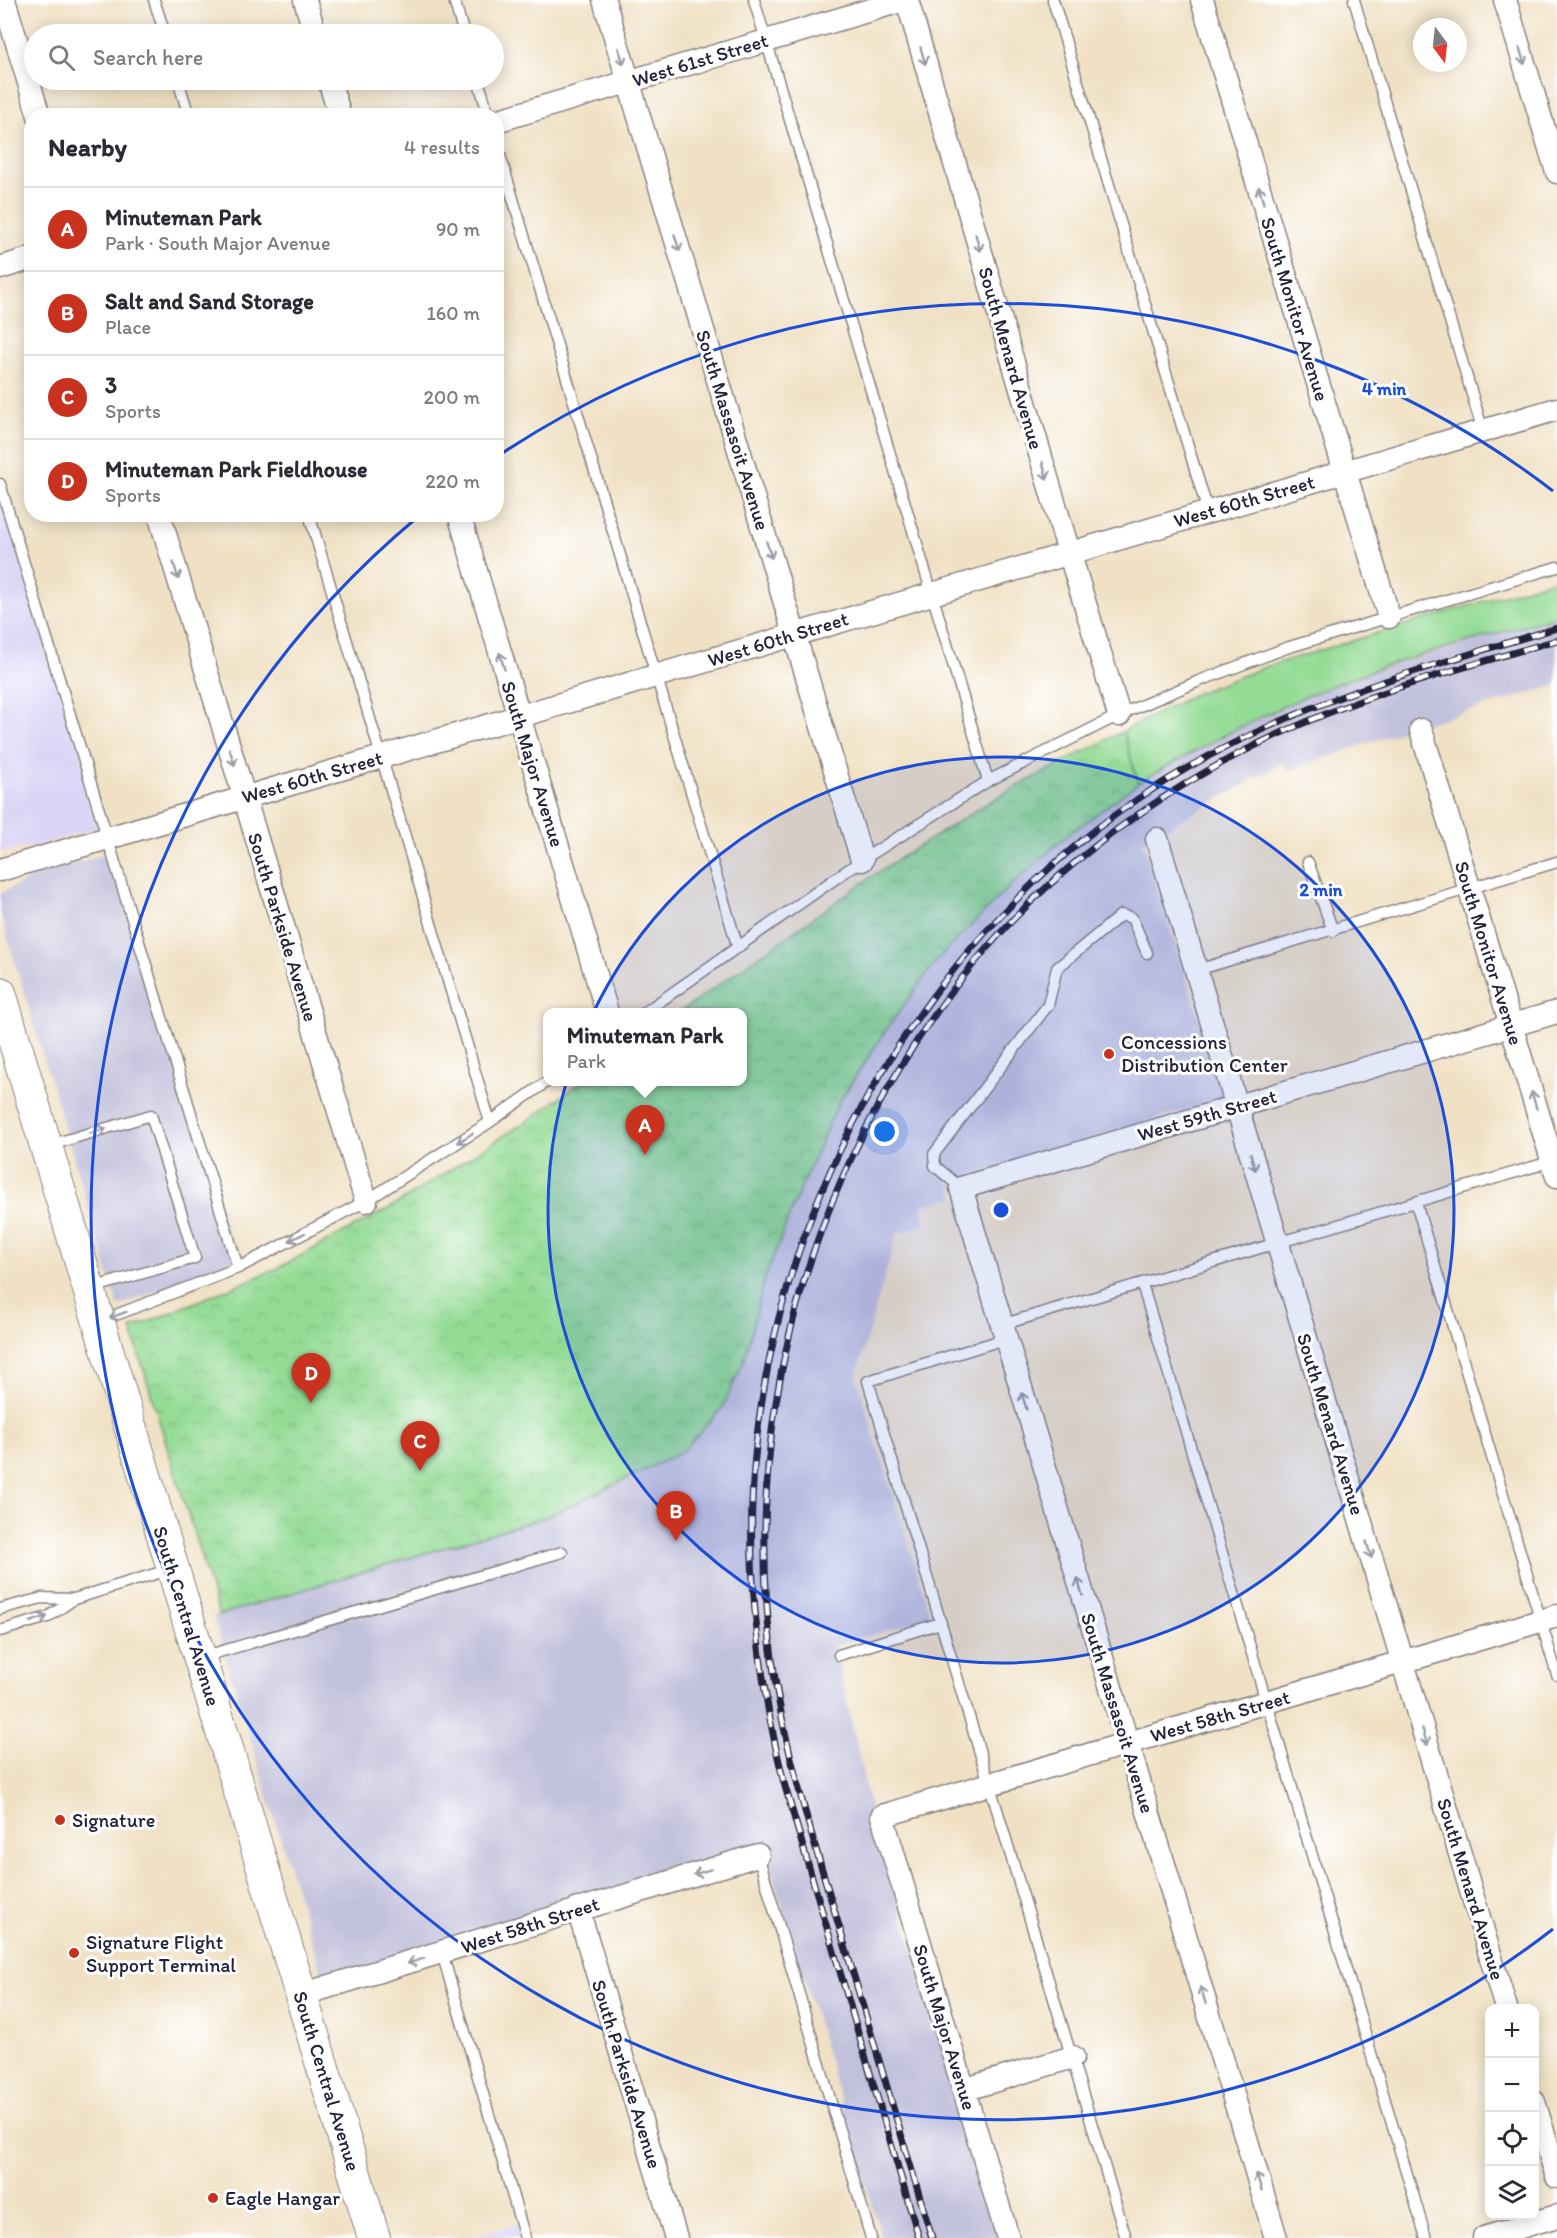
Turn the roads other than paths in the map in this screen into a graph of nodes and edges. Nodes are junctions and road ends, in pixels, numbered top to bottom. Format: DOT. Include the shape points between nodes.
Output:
graph roads {
  1 [pos="4,0"];
  2 [pos="154,0"];
  3 [pos="305,0"];
  4 [pos="454,0"];
  5 [pos="604,0"];
  6 [pos="754,0"];
  7 [pos="905,0"];
  8 [pos="1053,0"];
  9 [pos="1202,0"];
  10 [pos="1354,0"];
  11 [pos="1505,0"];
  12 [pos="162,24"];
  13 [pos="312,24"];
  14 [pos="461,24"];
  15 [pos="766,41"];
  16 [pos="24,66"];
  17 [pos="629,82"];
  18 [pos="31,90"];
  19 [pos="181,90"];
  20 [pos="332,90"];
  21 [pos="481,90"];
  22 [pos="37,108"];
  23 [pos="187,108"];
  24 [pos="338,108"];
  25 [pos="487,108"];
  26 [pos="504,119"];
  27 [pos="504,168"];
  28 [pos="1557,172"];
  29 [pos="24,260"];
  30 [pos="0,268"];
  31 [pos="1557,409"];
  32 [pos="1483,431"];
  33 [pos="1344,472"];
  34 [pos="0,484"];
  35 [pos="1208,512"];
  36 [pos="161,522"];
  37 [pos="311,522"];
  38 [pos="461,522"];
  39 [pos="1069,553"];
  40 [pos="1557,567"];
  41 [pos="932,594"];
  42 [pos="1389,617"];
  43 [pos="795,634"];
  44 [pos="658,675"];
  45 [pos="1119,715"];
  46 [pos="519,717"];
  47 [pos="1421,730"];
  48 [pos="382,757"];
  49 [pos="988,781"];
  50 [pos="244,798"];
  51 [pos="107,837"];
  52 [pos="1157,839"];
  53 [pos="862,860"];
  54 [pos="1308,862"];
  55 [pos="1557,862"];
  56 [pos="0,870"];
  57 [pos="1469,889"];
  58 [pos="1332,931"];
  59 [pos="738,948"];
  60 [pos="1147,953"];
  61 [pos="1197,970"];
  62 [pos="0,993"];
  63 [pos="606,1008"];
  64 [pos="651,1008"];
  65 [pos="1557,1011"];
  66 [pos="1511,1025"];
  67 [pos="543,1085"];
  68 [pos="1236,1106"];
  69 [pos="490,1122"];
  70 [pos="45,1147"];
  71 [pos="1555,1166"];
  72 [pos="960,1188"];
  73 [pos="366,1201"];
  74 [pos="1416,1203"];
  75 [pos="1277,1244"];
  76 [pos="238,1268"];
  77 [pos="1142,1284"];
  78 [pos="88,1289"];
  79 [pos="98,1322"];
  80 [pos="1003,1332"];
  81 [pos="562,1552"];
  82 [pos="172,1569"];
  83 [pos="74,1599"];
  84 [pos="0,1610"];
  85 [pos="1549,1619"];
  86 [pos="940,1623"];
  87 [pos="0,1631"];
  88 [pos="839,1654"];
  89 [pos="199,1658"];
  90 [pos="1402,1662"];
  91 [pos="1557,1675"];
  92 [pos="1266,1702"];
  93 [pos="1127,1743"];
  94 [pos="990,1784"];
  95 [pos="882,1816"];
  96 [pos="759,1855"];
  97 [pos="578,1909"];
  98 [pos="442,1953"];
  99 [pos="301,1995"];
  100 [pos="1505,2004"];
  101 [pos="1073,2057"];
  102 [pos="963,2090"];
  103 [pos="1537,2112"];
  104 [pos="1557,2177"];
  105 [pos="1557,2216"];
  106 [pos="374,2238"];
  107 [pos="525,2238"];
  108 [pos="676,2238"];
  109 [pos="871,2238"];
  110 [pos="1008,2238"];
  111 [pos="1126,2238"];
  112 [pos="1276,2238"];
  113 [pos="1426,2238"];
  114 [pos="1484,2238"];
  1 -- 16 [label="street"];
  2 -- 12 [label="lane"];
  3 -- 13 [label="street"];
  4 -- 14 [label="lane"];
  5 -- 17 [label="street, South Massasoit Avenue, one-way"];
  6 -- 15 [label="lane"];
  7 -- 15 [label="street, West 61st Street"];
  7 -- 39 [label="street, South Menard Avenue, one-way"];
  8 -- 35 [label="lane"];
  33 -- 9 [label="street, South Monitor Avenue, one-way"];
  10 -- 32 [label="lane"];
  11 -- 28 [label="street, one-way"];
  15 -- 17 [label="street, West 61st Street"];
  15 -- 41 [label="lane"];
  17 -- 26 [label="street, West 61st Street"];
  17 -- 43 [label="street, South Massasoit Avenue, one-way"];
  18 -- 22 [label="street"];
  19 -- 23 [label="lane"];
  20 -- 24 [label="street"];
  21 -- 25 [label="lane"];
  27 -- 44 [label="lane"];
  29 -- 30 [label="street"];
  31 -- 32 [label="street, West 60th Street"];
  32 -- 33 [label="street, West 60th Street"];
  33 -- 35 [label="street, West 60th Street"];
  33 -- 42 [label="street, South Monitor Avenue"];
  34 -- 51 [label="lane"];
  35 -- 39 [label="street, West 60th Street"];
  36 -- 50 [label="street, South Parkside Avenue, one-way"];
  37 -- 48 [label="lane"];
  46 -- 38 [label="street, South Major Avenue, one-way"];
  39 -- 41 [label="street, West 60th Street"];
  39 -- 45 [label="street, South Menard Avenue"];
  40 -- 42 [label="lane"];
  41 -- 43 [label="street, West 60th Street"];
  41 -- 49 [label="lane"];
  42 -- 45 [label="lane" via="1286,648"];
  43 -- 44 [label="street, West 60th Street"];
  43 -- 53 [label="street, South Massasoit Avenue"];
  44 -- 46 [label="street, West 60th Street"];
  44 -- 59 [label="lane"];
  45 -- 49 [label="lane"];
  46 -- 48 [label="street, West 60th Street"];
  46 -- 63 [label="street, South Major Avenue"];
  47 -- 57 [label="street, South Monitor Avenue"];
  48 -- 50 [label="street, West 60th Street"];
  48 -- 69 [label="lane"];
  49 -- 53 [label="lane"];
  50 -- 51 [label="street, West 60th Street"];
  50 -- 73 [label="street, South Parkside Avenue"];
  51 -- 56 [label="street, West 60th Street"];
  51 -- 76 [label="lane"];
  52 -- 61 [label="street, South Menard Avenue"];
  53 -- 59 [label="lane"];
  54 -- 58 [label="lane"];
  55 -- 57 [label="lane"];
  57 -- 58 [label="lane"];
  57 -- 66 [label="street, South Monitor Avenue"];
  58 -- 61 [label="lane"];
  59 -- 64 [label="lane"];
  60 -- 72 [label="lane" via="1131,918 1122,915 1057,968 1048,1005 934,1154 936,1166"];
  61 -- 68 [label="street, South Menard Avenue"];
  62 -- 70 [label="main road, South Central Avenue"];
  65 -- 66 [label="street, West 59th Street"];
  66 -- 68 [label="street, West 59th Street"];
  71 -- 66 [label="street, South Monitor Avenue, one-way"];
  67 -- 69 [label="lane"];
  68 -- 72 [label="street, West 59th Street"];
  68 -- 75 [label="street, South Menard Avenue, one-way"];
  69 -- 73 [label="lane, one-way"];
  70 -- 78 [label="main road, South Central Avenue"];
  70 -- 78 [label="lane, one-way" via="151,1115 195,1258"];
  71 -- 74 [label="lane"];
  72 -- 80 [label="street, South Massasoit Avenue"];
  73 -- 76 [label="lane, one-way"];
  74 -- 75 [label="lane"];
  74 -- 85 [label="lane"];
  75 -- 77 [label="lane"];
  75 -- 90 [label="street, South Menard Avenue, one-way"];
  76 -- 79 [label="lane, one-way"];
  77 -- 80 [label="lane"];
  77 -- 92 [label="lane"];
  78 -- 79 [label="main road, South Central Avenue"];
  79 -- 82 [label="main road, South Central Avenue"];
  80 -- 86 [label="lane" via="868,1381"];
  93 -- 80 [label="street, South Massasoit Avenue, one-way"];
  81 -- 89 [label="lane"];
  82 -- 83 [label="lane"];
  82 -- 89 [label="main road, South Central Avenue"];
  83 -- 84 [label="lane" via="42,1598"];
  87 -- 83 [label="lane, one-way" via="48,1617"];
  85 -- 90 [label="street, West 58th Street"];
  85 -- 91 [label="lane"];
  86 -- 88 [label="lane"];
  86 -- 94 [label="lane"];
  89 -- 99 [label="main road, South Central Avenue"];
  90 -- 92 [label="street, West 58th Street"];
  90 -- 100 [label="street, South Menard Avenue, one-way"];
  92 -- 93 [label="street, West 58th Street"];
  92 -- 113 [label="lane"];
  93 -- 94 [label="street, West 58th Street"];
  112 -- 93 [label="street, South Massasoit Avenue, one-way"];
  94 -- 95 [label="street, West 58th Street"];
  94 -- 101 [label="lane"];
  95 -- 102 [label="street, South Major Avenue"];
  96 -- 97 [label="street, West 58th Street, one-way"];
  96 -- 109 [label="lane"];
  97 -- 98 [label="street, West 58th Street"];
  97 -- 108 [label="street, South Parkside Avenue"];
  98 -- 99 [label="street, West 58th Street, one-way"];
  98 -- 107 [label="lane"];
  99 -- 106 [label="main road, South Central Avenue"];
  101 -- 102 [label="street"];
  101 -- 111 [label="lane"];
  102 -- 110 [label="street, South Major Avenue"];
  103 -- 104 [label="street"];
  105 -- 114 [label="street"];
}
